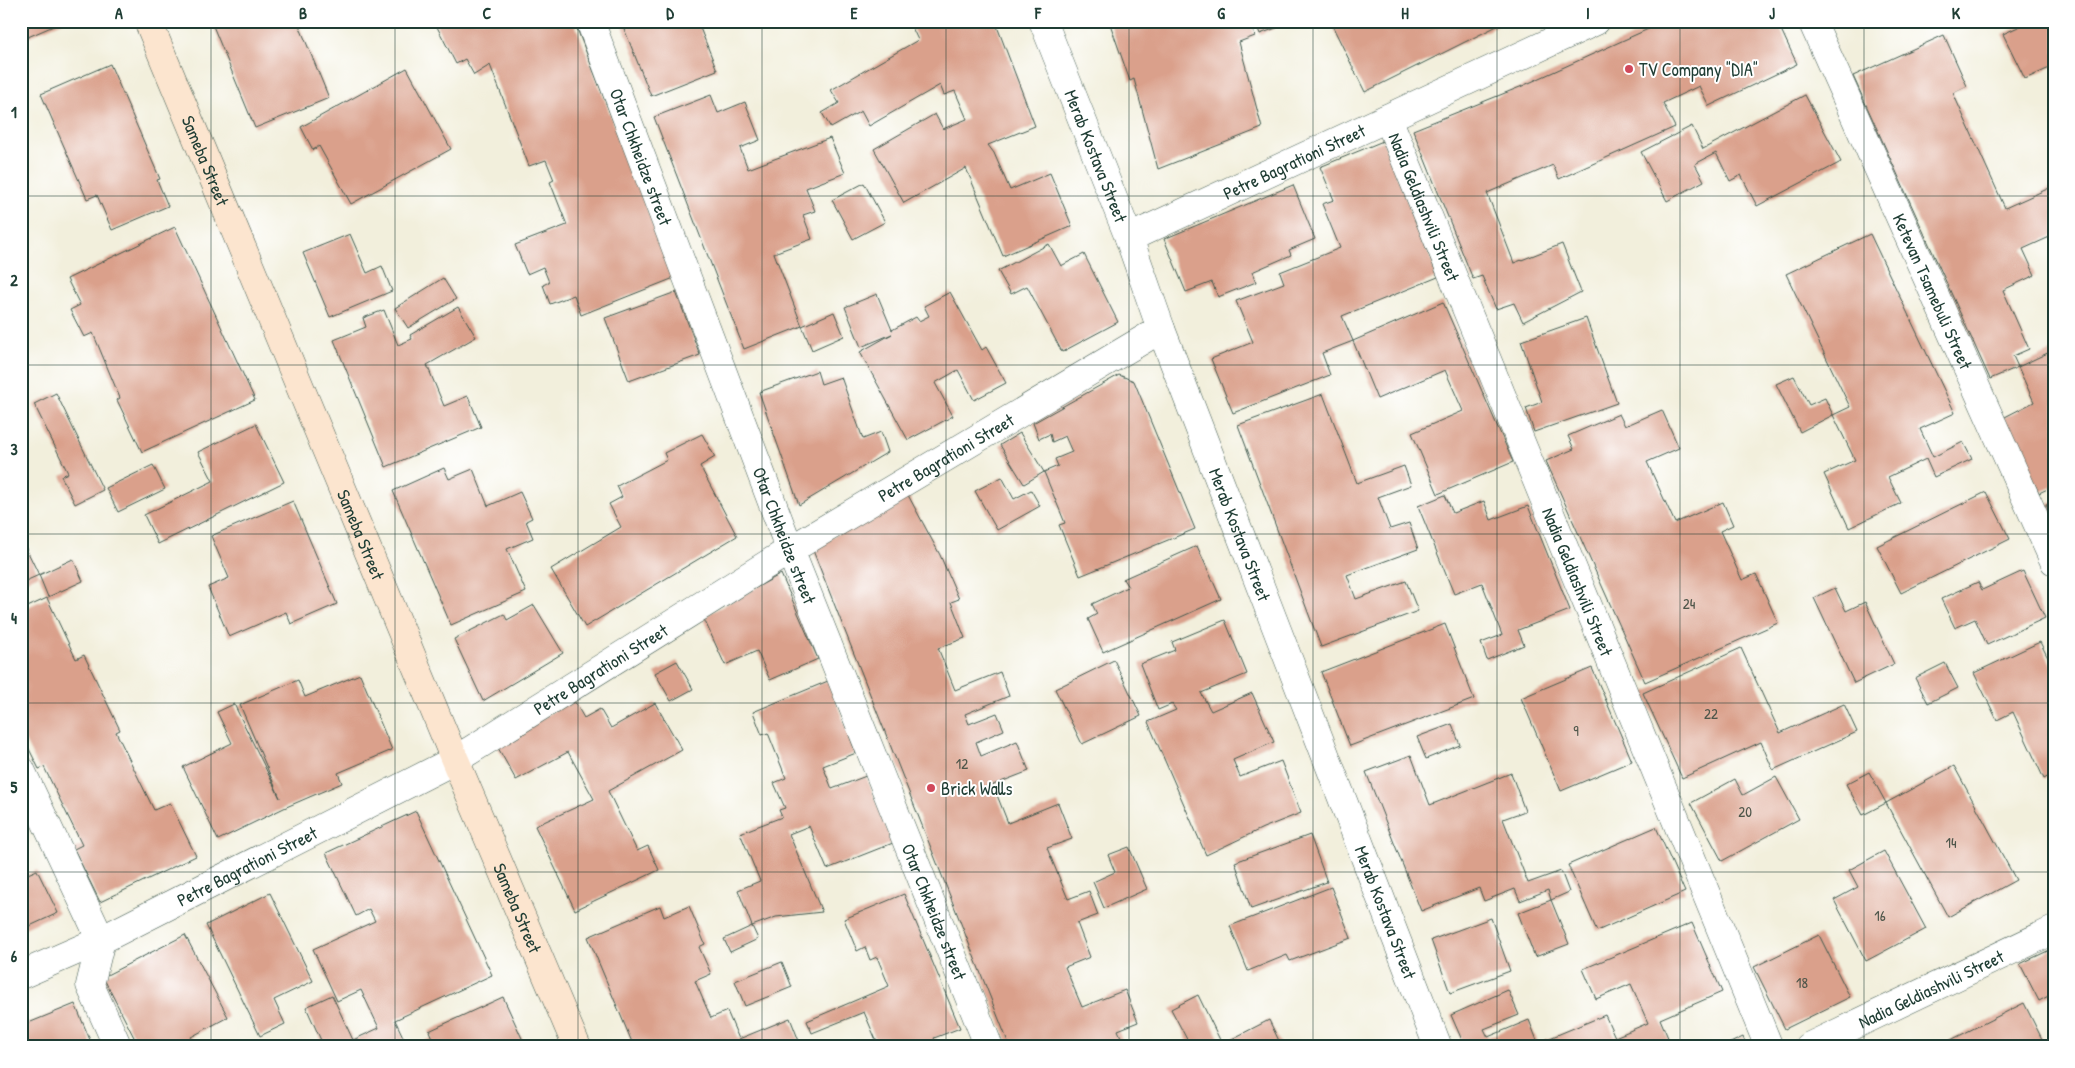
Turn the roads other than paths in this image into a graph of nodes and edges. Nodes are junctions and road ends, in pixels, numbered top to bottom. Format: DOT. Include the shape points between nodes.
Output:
graph roads {
  1 [pos="148,21"];
  2 [pos="590,21"];
  3 [pos="1043,21"];
  4 [pos="1596,21"];
  5 [pos="1812,21"];
  6 [pos="1388,118"];
  7 [pos="1129,238"];
  8 [pos="1161,329"];
  9 [pos="790,550"];
  10 [pos="2054,561"];
  11 [pos="454,760"];
  12 [pos="21,770"];
  13 [pos="2054,930"];
  14 [pos="101,940"];
  15 [pos="21,975"];
  16 [pos="118,1047"];
  17 [pos="576,1047"];
  18 [pos="989,1047"];
  19 [pos="1438,1047"];
  20 [pos="1769,1047"];
  21 [pos="1808,1047"];
  1 -- 11 [label="street, Sameba Street"];
  2 -- 9 [label="street, Otar Chkheidze street"];
  3 -- 7 [label="street, Merab Kostava Street"];
  4 -- 6 [label="street, Petre Bagrationi Street"];
  5 -- 10 [label="street, Ketevan Tsamebuli Street"];
  6 -- 7 [label="street, Petre Bagrationi Street"];
  6 -- 20 [label="street, Nadia Geldiashvili Street"];
  7 -- 8 [label="street, Merab Kostava Street"];
  8 -- 9 [label="street, Petre Bagrationi Street"];
  8 -- 19 [label="street, Merab Kostava Street"];
  9 -- 11 [label="street, Petre Bagrationi Street"];
  9 -- 18 [label="street, Otar Chkheidze street"];
  11 -- 14 [label="street, Petre Bagrationi Street"];
  11 -- 17 [label="street, Sameba Street"];
  12 -- 14 [label="street"];
  13 -- 21 [label="street, Nadia Geldiashvili Street"];
  14 -- 15 [label="street, Petre Bagrationi Street"];
  14 -- 16 [label="street" via="90,985"];
}
